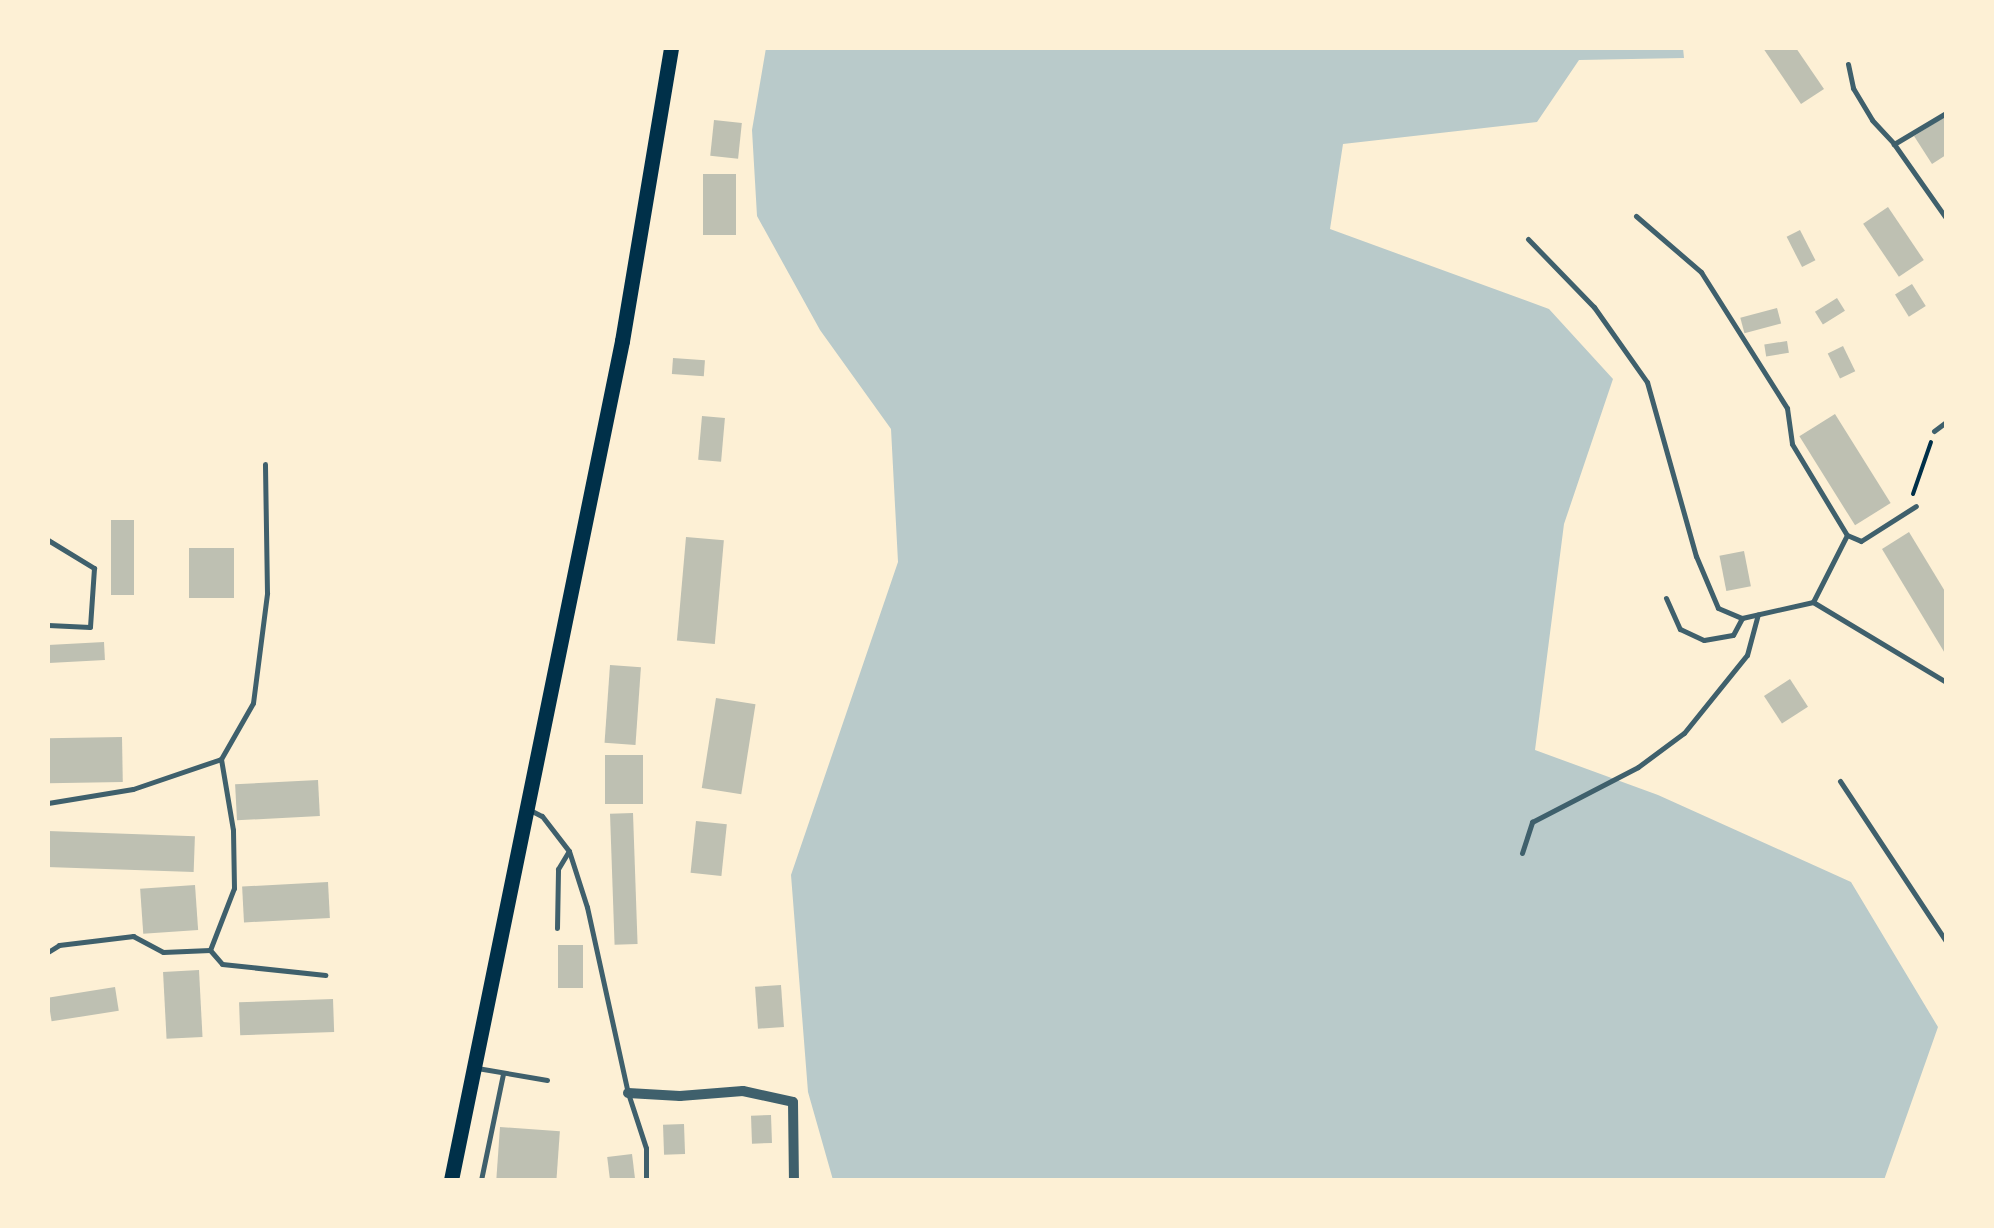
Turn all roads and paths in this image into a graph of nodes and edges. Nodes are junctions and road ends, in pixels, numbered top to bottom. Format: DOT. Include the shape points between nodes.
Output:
graph roads {
  1 [pos="671,48"];
  2 [pos="1848,64"];
  3 [pos="1946,112"];
  4 [pos="1894,144"];
  5 [pos="1636,216"];
  6 [pos="1946,218"];
  7 [pos="1528,239"];
  8 [pos="1946,422"];
  9 [pos="1934,431"];
  10 [pos="264,464"];
  11 [pos="1912,499"];
  12 [pos="1916,506"];
  13 [pos="1847,535"];
  14 [pos="48,540"];
  15 [pos="1666,598"];
  16 [pos="1813,602"];
  17 [pos="1758,614"];
  18 [pos="1742,618"];
  19 [pos="48,625"];
  20 [pos="1946,682"];
  21 [pos="221,759"];
  22 [pos="1840,781"];
  23 [pos="48,803"];
  24 [pos="526,809"];
  25 [pos="568,851"];
  26 [pos="1522,853"];
  27 [pos="558,928"];
  28 [pos="1946,941"];
  29 [pos="210,950"];
  30 [pos="48,952"];
  31 [pos="324,975"];
  32 [pos="474,1067"];
  33 [pos="502,1074"];
  34 [pos="547,1080"];
  35 [pos="628,1093"];
  36 [pos="451,1180"];
  37 [pos="481,1180"];
  38 [pos="646,1180"];
  39 [pos="794,1180"];
  1 -- 24 [label="main road" via="622,341"];
  2 -- 4 [label="lane" via="1853,88"];
  3 -- 4 [label="lane"];
  4 -- 6 [label="lane"];
  5 -- 13 [label="lane" via="1701,272 1787,408 1792,444"];
  7 -- 18 [label="lane" via="1594,307 1647,382 1696,556 1718,608"];
  8 -- 9 [label="lane"];
  9 -- 11 [label="path"];
  10 -- 21 [label="lane" via="267,593 253,703"];
  12 -- 13 [label="lane" via="1861,540"];
  13 -- 16 [label="lane"];
  14 -- 19 [label="lane" via="94,568 90,627"];
  15 -- 18 [label="lane" via="1680,629 1704,640 1734,635"];
  16 -- 17 [label="lane"];
  16 -- 20 [label="lane"];
  17 -- 18 [label="lane"];
  17 -- 26 [label="lane" via="1747,654 1684,733 1638,767 1532,822"];
  21 -- 23 [label="lane" via="133,789"];
  21 -- 29 [label="lane" via="234,888"];
  22 -- 28 [label="lane"];
  24 -- 25 [label="lane" via="542,816"];
  24 -- 32 [label="main road"];
  25 -- 27 [label="lane" via="558,870"];
  25 -- 35 [label="lane"];
  29 -- 30 [label="lane" via="163,952 133,936"];
  29 -- 31 [label="lane" via="222,964"];
  32 -- 33 [label="lane"];
  32 -- 36 [label="main road"];
  33 -- 34 [label="lane"];
  33 -- 37 [label="lane"];
  35 -- 38 [label="lane" via="646,1148"];
  35 -- 39 [label="street" via="742,1091 793,1102"];
}
